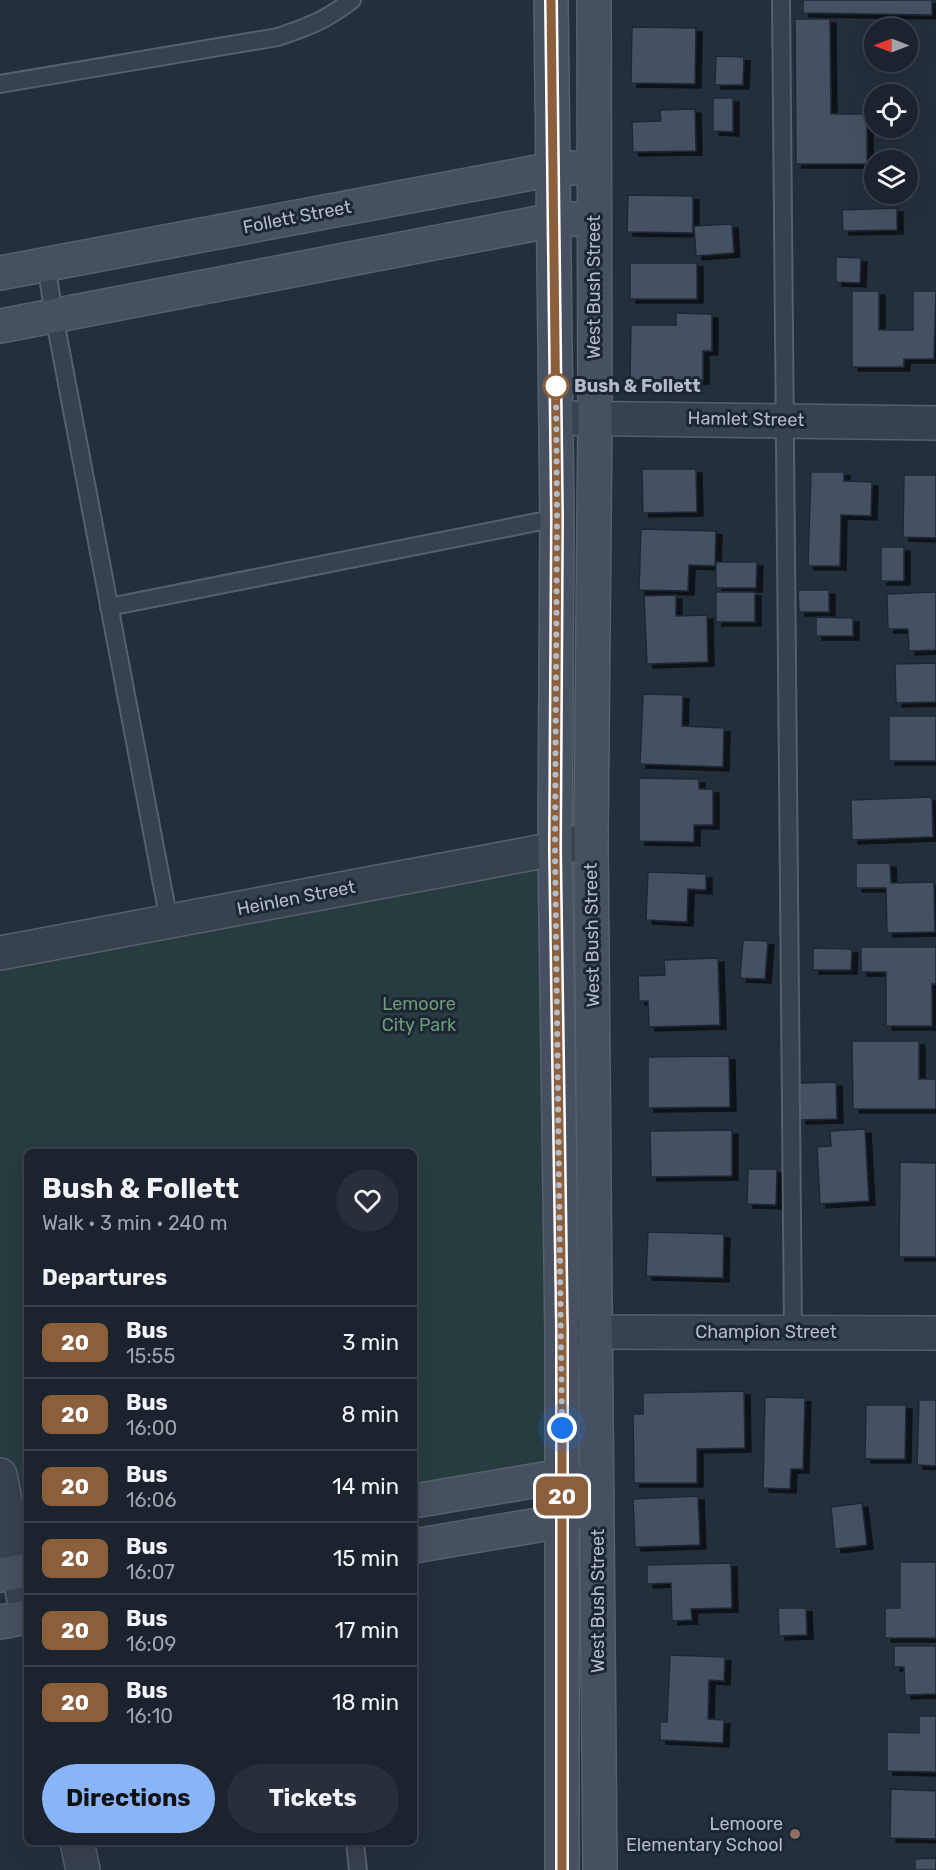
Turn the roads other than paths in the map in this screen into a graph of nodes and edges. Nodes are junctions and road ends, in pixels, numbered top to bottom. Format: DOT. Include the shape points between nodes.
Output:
graph roads {
  1 [pos="352,0"];
  2 [pos="551,0"];
  3 [pos="594,0"];
  4 [pos="781,0"];
  5 [pos="0,84"];
  6 [pos="595,168"];
  7 [pos="553,169"];
  8 [pos="593,218"];
  9 [pos="554,219"];
  10 [pos="46,264"];
  11 [pos="0,273"];
  12 [pos="54,315"];
  13 [pos="0,326"];
  14 [pos="595,417"];
  15 [pos="556,418"];
  16 [pos="785,420"];
  17 [pos="936,423"];
  18 [pos="557,518"];
  19 [pos="109,607"];
  20 [pos="591,839"];
  21 [pos="555,849"];
  22 [pos="169,921"];
  23 [pos="0,953"];
  24 [pos="562,1332"];
  25 [pos="596,1332"];
  26 [pos="793,1332"];
  27 [pos="936,1333"];
  28 [pos="0,1475"];
  29 [pos="562,1476"];
  30 [pos="597,1493"];
  31 [pos="417,1500"];
  32 [pos="562,1521"];
  33 [pos="417,1545"];
  34 [pos="15,1572"];
  35 [pos="24,1605"];
  36 [pos="24,1617"];
  37 [pos="0,1622"];
  38 [pos="78,1845"];
  39 [pos="355,1845"];
  40 [pos="83,1870"];
  41 [pos="358,1870"];
  42 [pos="562,1870"];
  43 [pos="600,1870"];
  1 -- 5 [label="lane" via="327,18 278,37"];
  2 -- 7 [label="main road, West Bush Street"];
  3 -- 6 [label="main road, West Bush Street"];
  4 -- 16 [label="lane"];
  6 -- 7 [label="main road, Follett Street"];
  6 -- 8 [label="main road, West Bush Street"];
  7 -- 9 [label="main road, West Bush Street"];
  7 -- 10 [label="main road, Follett Street"];
  8 -- 9 [label="main road"];
  8 -- 14 [label="main road, West Bush Street"];
  9 -- 12 [label="main road"];
  9 -- 15 [label="main road, West Bush Street"];
  10 -- 11 [label="main road, Follett Street"];
  10 -- 12 [label="lane"];
  12 -- 13 [label="main road"];
  12 -- 19 [label="lane"];
  14 -- 15 [label="street, Hamlet Street"];
  14 -- 16 [label="street, Hamlet Street"];
  14 -- 20 [label="main road, West Bush Street"];
  15 -- 18 [label="main road, West Bush Street"];
  16 -- 17 [label="street, Hamlet Street"];
  16 -- 26 [label="lane"];
  18 -- 19 [label="lane"];
  18 -- 21 [label="main road, West Bush Street"];
  19 -- 22 [label="lane"];
  20 -- 21 [label="street, Heinlen Street"];
  20 -- 25 [label="main road, West Bush Street"];
  21 -- 22 [label="street, Heinlen Street"];
  21 -- 24 [label="main road, West Bush Street"];
  22 -- 23 [label="street, Heinlen Street"];
  24 -- 25 [label="street, Champion Street"];
  24 -- 29 [label="main road, West Bush Street"];
  25 -- 26 [label="street, Champion Street"];
  25 -- 30 [label="main road, West Bush Street"];
  26 -- 27 [label="street, Champion Street"];
  28 -- 34 [label="street"];
  29 -- 30 [label="main road"];
  29 -- 31 [label="main road"];
  29 -- 32 [label="main road, West Bush Street"];
  30 -- 32 [label="main road"];
  30 -- 43 [label="main road, West Bush Street"];
  32 -- 33 [label="main road"];
  32 -- 42 [label="main road, West Bush Street"];
  34 -- 35 [label="street"];
  36 -- 37 [label="main road"];
  38 -- 40 [label="street"];
  39 -- 41 [label="lane"];
}
